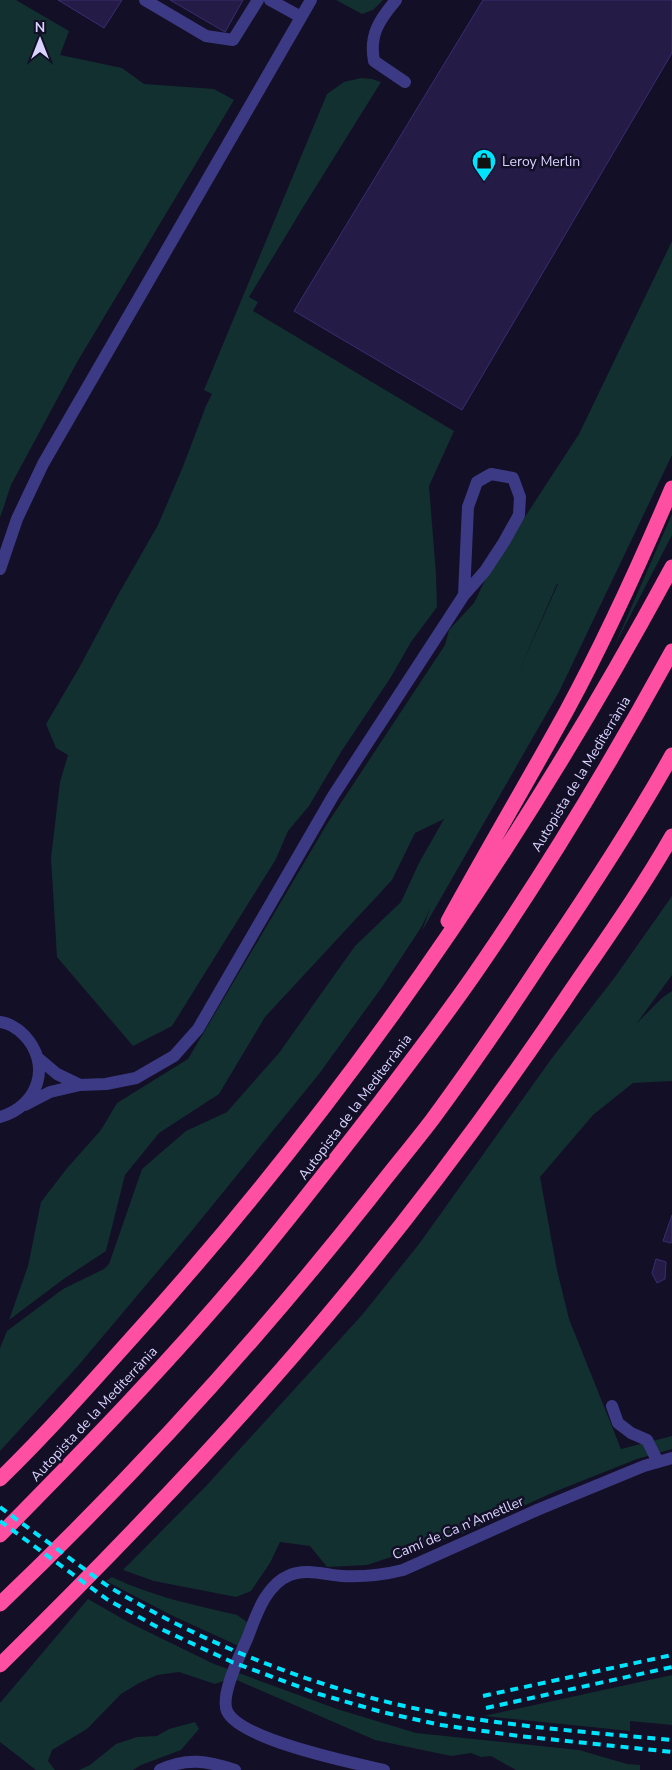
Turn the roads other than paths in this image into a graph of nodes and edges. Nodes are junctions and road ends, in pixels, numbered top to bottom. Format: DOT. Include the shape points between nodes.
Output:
graph roads {
  1 [pos="145,0"];
  2 [pos="258,0"];
  3 [pos="270,0"];
  4 [pos="312,0"];
  5 [pos="396,0"];
  6 [pos="302,17"];
  7 [pos="405,82"];
  8 [pos="672,488"];
  9 [pos="672,567"];
  10 [pos="0,569"];
  11 [pos="464,595"];
  12 [pos="672,651"];
  13 [pos="672,755"];
  14 [pos="672,836"];
  15 [pos="672,854"];
  16 [pos="583,973"];
  17 [pos="412,988"];
  18 [pos="2,1020"];
  19 [pos="38,1058"];
  20 [pos="80,1085"];
  21 [pos="25,1104"];
  22 [pos="0,1117"];
  23 [pos="612,1406"];
  24 [pos="672,1458"];
  25 [pos="658,1462"];
  26 [pos="3,1476"];
  27 [pos="0,1535"];
  28 [pos="0,1604"];
  29 [pos="0,1665"];
  30 [pos="160,1770"];
  31 [pos="235,1770"];
  32 [pos="384,1770"];
  1 -- 2 [label="street" via="206,36 233,40"];
  3 -- 6 [label="street"];
  4 -- 6 [label="street"];
  5 -- 7 [label="street" via="375,30 371,48 374,62"];
  6 -- 10 [label="street" via="43,464 17,519"];
  8 -- 17 [label="highway" via="653,534 567,709"];
  9 -- 17 [label="highway" via="573,742 470,904"];
  11 -- 11 [label="street" via="485,571 519,515 520,497 513,478 491,474 477,482 468,508"];
  11 -- 20 [label="street" via="332,796 198,1029 174,1056 136,1078"];
  12 -- 27 [label="highway, Autopista de la Mediterrània" via="535,882 410,1062 254,1261 156,1372"];
  13 -- 28 [label="highway" via="566,926 432,1120 320,1261 222,1376 74,1532"];
  14 -- 16 [label="highway"];
  15 -- 16 [label="highway"];
  16 -- 29 [label="highway" via="503,1090 326,1317 240,1416 107,1558"];
  17 -- 26 [label="highway" via="317,1116 213,1246"];
  18 -- 19 [label="street" via="20,1030 31,1042"];
  19 -- 20 [label="street" via="57,1074"];
  19 -- 21 [label="street" via="39,1075"];
  20 -- 21 [label="street" via="50,1092"];
  21 -- 22 [label="street"];
  23 -- 25 [label="street" via="618,1423 648,1440"];
  24 -- 25 [label="street, Camí de Ca n'Ametller"];
  25 -- 32 [label="street, Camí de Ca n'Ametller" via="537,1510 402,1570 371,1575 291,1574 270,1590 261,1604 232,1678 226,1696 227,1712 240,1725 261,1736"];
  30 -- 31 [label="street" via="191,1761 212,1762"];
}
